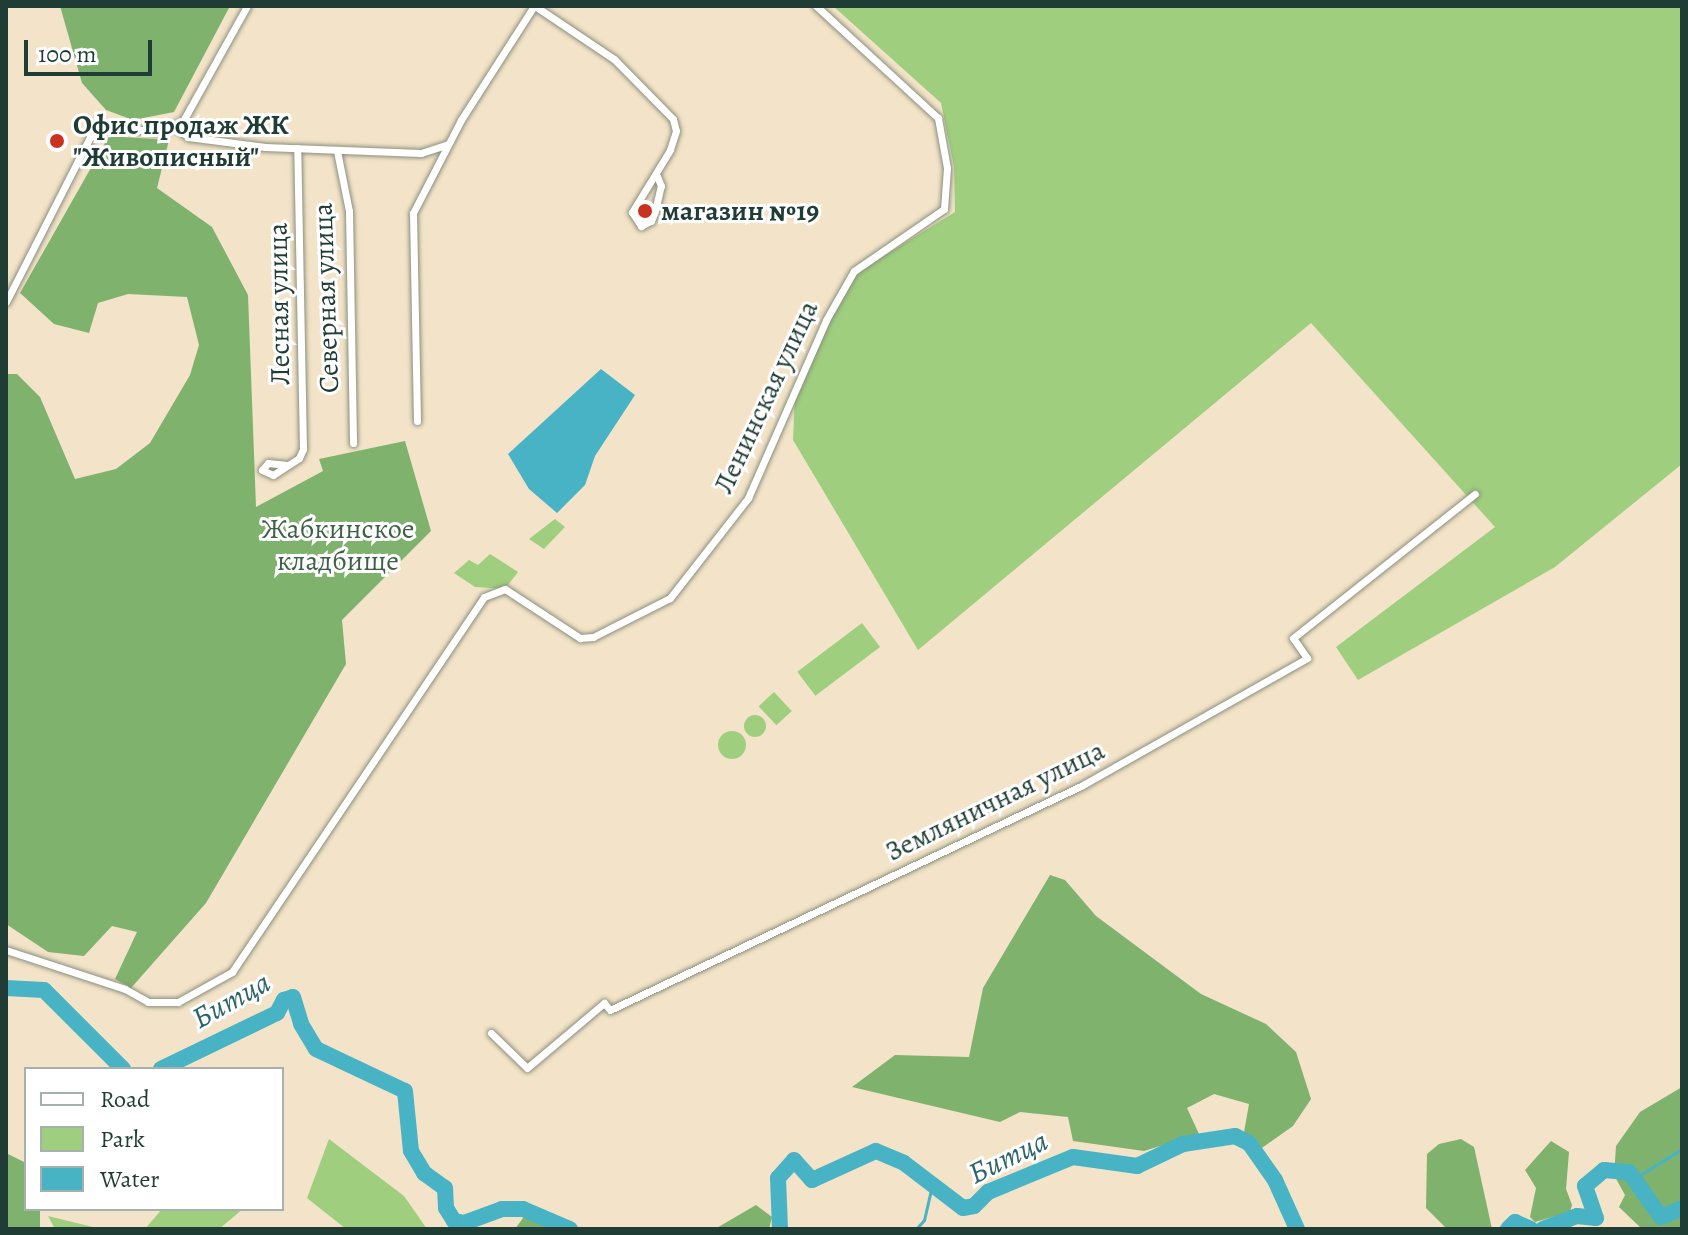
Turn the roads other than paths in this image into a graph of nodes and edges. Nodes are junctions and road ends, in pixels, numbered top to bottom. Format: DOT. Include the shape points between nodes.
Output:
graph roads {
  1 [pos="247,6"];
  2 [pos="534,6"];
  3 [pos="816,6"];
  4 [pos="175,126"];
  5 [pos="448,144"];
  6 [pos="297,148"];
  7 [pos="337,151"];
  8 [pos="425,152"];
  9 [pos="438,164"];
  10 [pos="657,176"];
  11 [pos="6,302"];
  12 [pos="417,421"];
  13 [pos="353,443"];
  14 [pos="287,465"];
  15 [pos="1475,494"];
  16 [pos="6,950"];
  17 [pos="491,1033"];
  1 -- 4 [label="street" via="188,116"];
  2 -- 5 [label="street"];
  2 -- 10 [label="street" via="614,59 666,108 676,131"];
  3 -- 16 [label="street, Ленинская улица" via="938,118 945,140 948,193 944,209 919,230 873,255 841,290 758,481 701,561 658,608 580,638 505,589 484,597 232,972 178,1002 148,1002 125,989"];
  4 -- 6 [label="street" via="188,137 214,142"];
  4 -- 11 [label="street" via="162,132 112,127 90,137"];
  5 -- 8 [label="street"];
  5 -- 9 [label="street"];
  6 -- 7 [label="street"];
  6 -- 14 [label="street, Лесная улица" via="303,434 299,458"];
  7 -- 8 [label="street"];
  7 -- 13 [label="street, Северная улица" via="349,211"];
  8 -- 9 [label="street"];
  9 -- 12 [label="street" via="413,213"];
  10 -- 10 [label="street" via="632,212 641,226 655,211 661,186"];
  15 -- 17 [label="street, Земляничная улица" via="1293,638 1307,658 1081,786 610,1010 604,1003 527,1068"];
}
